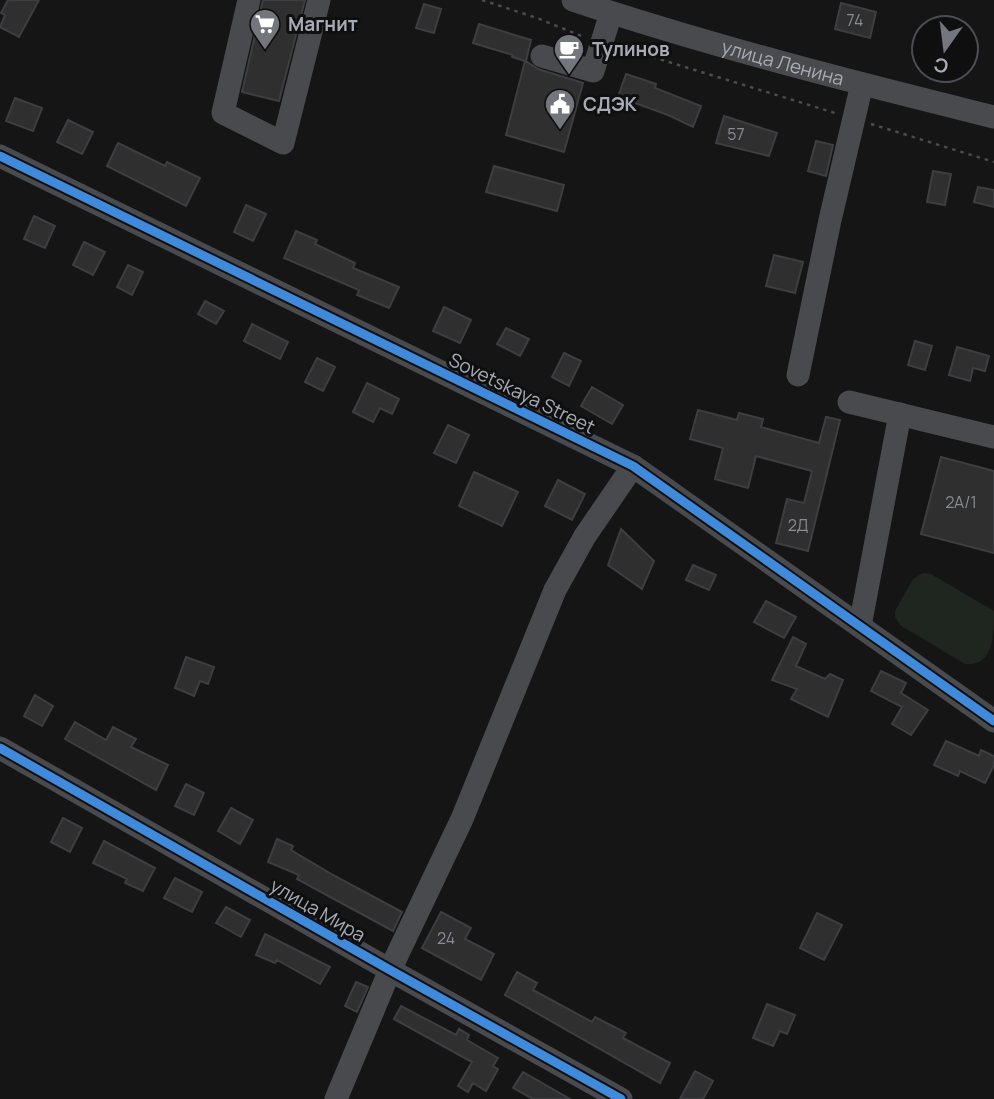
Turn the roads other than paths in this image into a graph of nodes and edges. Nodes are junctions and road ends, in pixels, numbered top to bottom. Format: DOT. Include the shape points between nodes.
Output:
graph roads {
  1 [pos="249,0"];
  2 [pos="319,0"];
  3 [pos="573,0"];
  4 [pos="611,13"];
  5 [pos="542,56"];
  6 [pos="862,84"];
  7 [pos="994,117"];
  8 [pos="0,156"];
  9 [pos="798,375"];
  10 [pos="849,402"];
  11 [pos="900,414"];
  12 [pos="994,437"];
  13 [pos="633,466"];
  14 [pos="860,626"];
  15 [pos="994,721"];
  16 [pos="0,748"];
  17 [pos="390,970"];
  18 [pos="336,1099"];
  19 [pos="621,1099"];
  1 -- 2 [label="street" via="223,113 284,143"];
  3 -- 4 [label="street, улица Ленина"];
  4 -- 5 [label="street" via="593,71"];
  4 -- 6 [label="street, улица Ленина"];
  6 -- 7 [label="street, улица Ленина"];
  6 -- 9 [label="street"];
  8 -- 13 [label="street, Sovetskaya Street"];
  10 -- 11 [label="street"];
  11 -- 12 [label="street"];
  11 -- 14 [label="street"];
  13 -- 14 [label="street, Sovetskaya Street"];
  13 -- 17 [label="street" via="555,590 462,819"];
  14 -- 15 [label="street, Sovetskaya Street"];
  16 -- 17 [label="street, улица Мира"];
  17 -- 18 [label="street"];
  17 -- 19 [label="street, улица Мира"];
}
